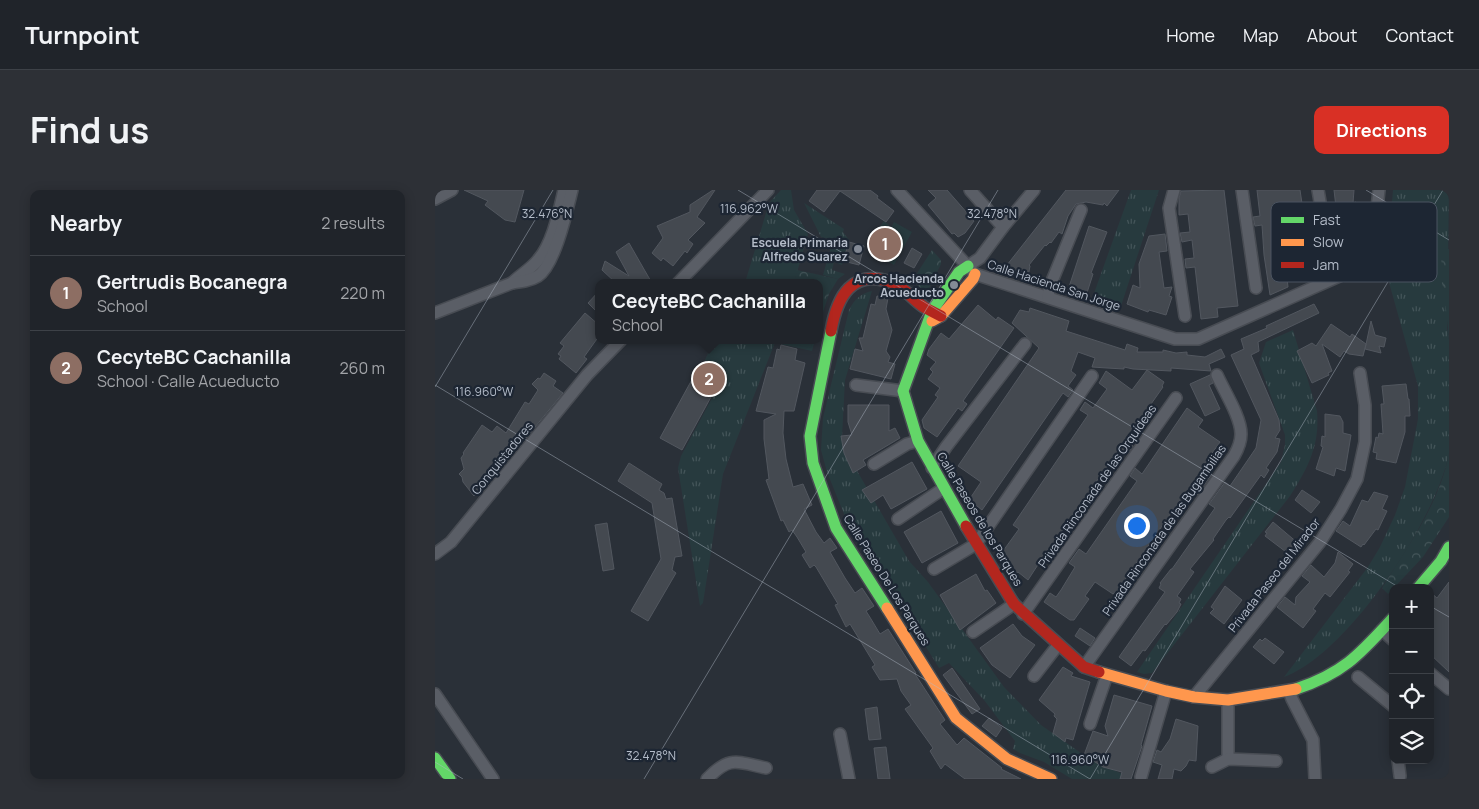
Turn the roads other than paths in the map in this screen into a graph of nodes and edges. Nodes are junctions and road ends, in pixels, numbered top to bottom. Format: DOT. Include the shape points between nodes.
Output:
graph roads {
  1 [pos="453,190"];
  2 [pos="564,190"];
  3 [pos="572,190"];
  4 [pos="768,190"];
  5 [pos="897,190"];
  6 [pos="970,190"];
  7 [pos="1034,190"];
  8 [pos="1174,190"];
  9 [pos="1242,190"];
  10 [pos="435,199"];
  11 [pos="1081,210"];
  12 [pos="1003,227"];
  13 [pos="549,250"];
  14 [pos="971,270"];
  15 [pos="682,279"];
  16 [pos="1327,282"];
  17 [pos="1256,288"];
  18 [pos="1048,297"];
  19 [pos="435,313"];
  20 [pos="936,314"];
  21 [pos="1185,316"];
  22 [pos="617,344"];
  23 [pos="1025,344"];
  24 [pos="1360,373"];
  25 [pos="1217,375"];
  26 [pos="1092,376"];
  27 [pos="856,385"];
  28 [pos="903,391"];
  29 [pos="1176,398"];
  30 [pos="918,441"];
  31 [pos="874,464"];
  32 [pos="932,468"];
  33 [pos="944,488"];
  34 [pos="898,518"];
  35 [pos="975,544"];
  36 [pos="1449,547"];
  37 [pos="435,554"];
  38 [pos="934,569"];
  39 [pos="1421,584"];
  40 [pos="1014,604"];
  41 [pos="1023,614"];
  42 [pos="1389,622"];
  43 [pos="1382,630"];
  44 [pos="973,632"];
  45 [pos="1389,636"];
  46 [pos="1058,645"];
  47 [pos="1084,667"];
  48 [pos="1431,674"];
  49 [pos="1107,675"];
  50 [pos="1034,676"];
  51 [pos="1358,677"];
  52 [pos="1449,689"];
  53 [pos="1289,691"];
  54 [pos="1166,692"];
  55 [pos="435,694"];
  56 [pos="1194,697"];
  57 [pos="1228,700"];
  58 [pos="1389,703"];
  59 [pos="1090,724"];
  60 [pos="840,734"];
  61 [pos="435,758"];
  62 [pos="1228,759"];
  63 [pos="1276,762"];
  64 [pos="1398,764"];
  65 [pos="1212,766"];
  66 [pos="766,768"];
  67 [pos="1400,776"];
  68 [pos="1141,777"];
  69 [pos="450,779"];
  70 [pos="493,779"];
  71 [pos="707,779"];
  72 [pos="849,779"];
  73 [pos="1051,779"];
  74 [pos="1315,779"];
  1 -- 10 [label="street"];
  2 -- 13 [label="street"];
  3 -- 13 [label="street" via="564,222"];
  4 -- 15 [label="street"];
  5 -- 14 [label="street, Calle Hacienda San Jorge"];
  6 -- 12 [label="street"];
  7 -- 12 [label="street"];
  8 -- 21 [label="street" via="1169,208"];
  9 -- 17 [label="street"];
  11 -- 18 [label="street"];
  12 -- 14 [label="street"];
  13 -- 19 [label="street" via="545,267 539,275"];
  14 -- 18 [label="street, Calle Hacienda San Jorge"];
  14 -- 20 [label="street" via="973,279"];
  16 -- 18 [label="street, Calle Hacienda San Jorge" via="1199,339 1175,339"];
  20 -- 28 [label="street" via="929,323"];
  20 -- 73 [label="street, Calle Paseo De Los Parques" via="895,283 871,278 857,281 839,301 810,436 813,463 836,528 956,718 1007,759"];
  22 -- 37 [label="street, Conquistadores" via="587,375 451,542"];
  23 -- 32 [label="street"];
  24 -- 56 [label="street, Privada Paseo del Mirador" via="1365,405 1365,442 1357,479 1320,542"];
  25 -- 47 [label="street, Privada Rinconada de las Bugambilias" via="1240,423 1239,446"];
  26 -- 35 [label="street"];
  27 -- 28 [label="street"];
  28 -- 30 [label="street, Calle Paseos de los Parques"];
  29 -- 41 [label="street, Privada Rinconada de las Orquídeas"];
  30 -- 31 [label="street"];
  30 -- 32 [label="street, Calle Paseos de los Parques"];
  32 -- 33 [label="street, Calle Paseos de los Parques"];
  33 -- 34 [label="street"];
  33 -- 35 [label="street, Calle Paseos de los Parques"];
  35 -- 38 [label="street"];
  35 -- 40 [label="street, Calle Paseos de los Parques"];
  36 -- 39 [label="street"];
  40 -- 41 [label="street, Calle Paseos de los Parques"];
  40 -- 44 [label="street"];
  41 -- 46 [label="street, Calle Paseos de los Parques"];
  42 -- 43 [label="street, Calle Paseos de los Parques"];
  43 -- 45 [label="street"];
  43 -- 53 [label="street, Calle Paseos de los Parques" via="1341,669 1320,681"];
  46 -- 47 [label="street, Calle Paseos de los Parques"];
  46 -- 50 [label="street"];
  47 -- 49 [label="street, Calle Paseos de los Parques"];
  48 -- 52 [label="street"];
  49 -- 54 [label="street, Calle Paseos de los Parques"];
  49 -- 59 [label="street"];
  51 -- 58 [label="street"];
  53 -- 57 [label="street, Calle Paseos de los Parques"];
  53 -- 74 [label="street" via="1313,740"];
  54 -- 56 [label="street, Calle Paseos de los Parques"];
  54 -- 68 [label="street"];
  55 -- 70 [label="street"];
  56 -- 57 [label="street, Calle Paseos de los Parques"];
  57 -- 62 [label="street"];
  60 -- 72 [label="street"];
  61 -- 69 [label="street"];
  62 -- 63 [label="street"];
  62 -- 65 [label="street"];
  64 -- 67 [label="street"];
  66 -- 71 [label="street" via="733,761 716,769"];
}
